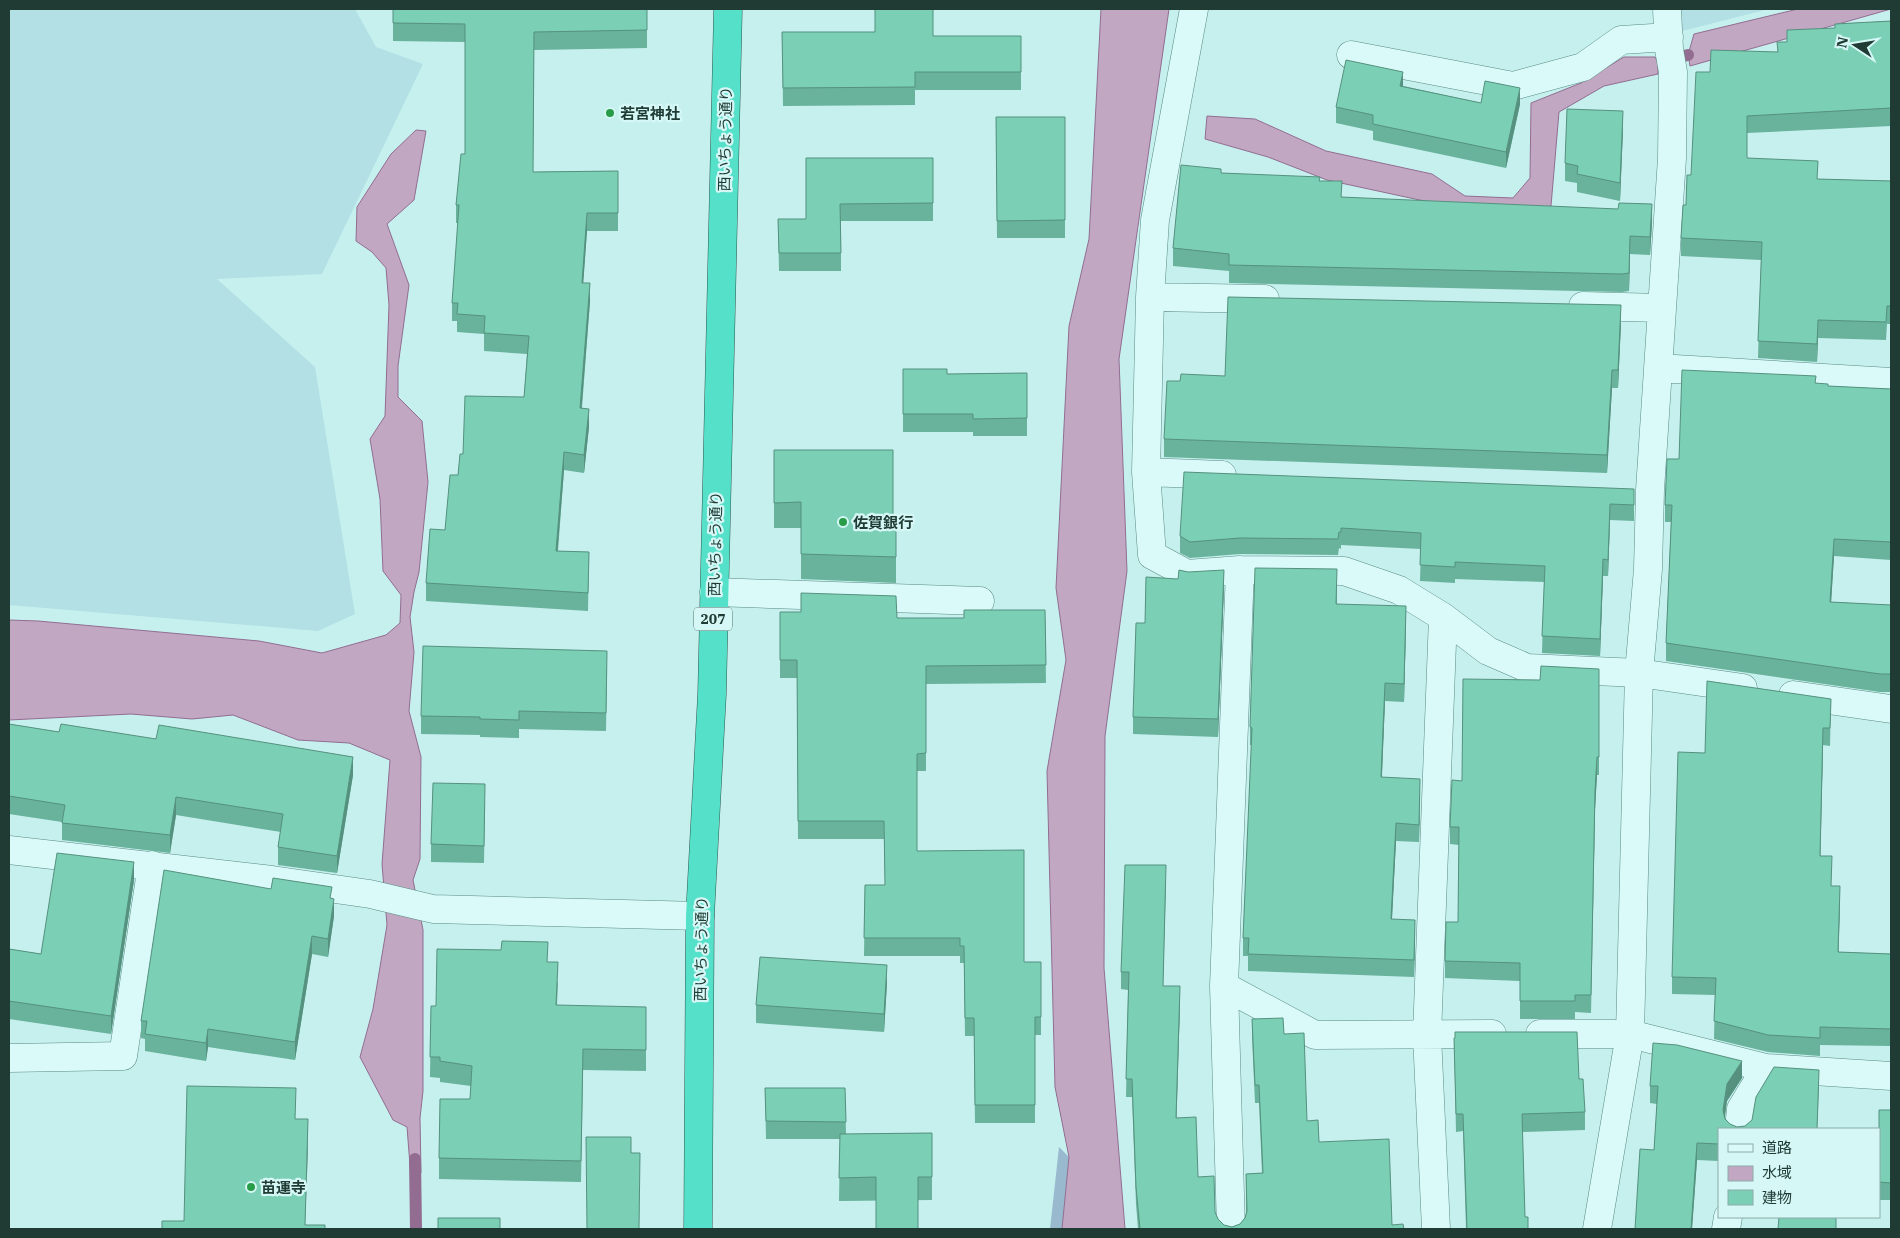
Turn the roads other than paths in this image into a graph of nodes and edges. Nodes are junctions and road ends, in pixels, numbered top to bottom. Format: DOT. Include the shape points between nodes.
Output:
graph roads {
  1 [pos="728,9"];
  2 [pos="1194,9"];
  3 [pos="1667,9"];
  4 [pos="1670,52"];
  5 [pos="1351,55"];
  6 [pos="1150,296"];
  7 [pos="1288,300"];
  8 [pos="1554,305"];
  9 [pos="1662,308"];
  10 [pos="1658,368"];
  11 [pos="1891,382"];
  12 [pos="1146,472"];
  13 [pos="1245,475"];
  14 [pos="1621,489"];
  15 [pos="1650,490"];
  16 [pos="1240,570"];
  17 [pos="714,592"];
  18 [pos="980,601"];
  19 [pos="1443,617"];
  20 [pos="1639,673"];
  21 [pos="1891,709"];
  22 [pos="9,850"];
  23 [pos="152,865"];
  24 [pos="700,916"];
  25 [pos="1224,986"];
  26 [pos="1630,1034"];
  27 [pos="1427,1035"];
  28 [pos="9,1058"];
  29 [pos="1766,1068"];
  30 [pos="1891,1076"];
  31 [pos="1738,1128"];
  32 [pos="698,1229"];
  33 [pos="1231,1229"];
  34 [pos="1436,1229"];
  35 [pos="1597,1229"];
  1 -- 17 [label="highway, 西いちょう通り / 207"];
  2 -- 6 [label="street" via="1155,220"];
  3 -- 4 [label="street"];
  4 -- 5 [label="street" via="1621,40 1583,67 1513,86"];
  4 -- 9 [label="street" via="1672,158"];
  6 -- 7 [label="street"];
  6 -- 12 [label="street"];
  8 -- 9 [label="street"];
  9 -- 10 [label="street"];
  10 -- 11 [label="street"];
  10 -- 15 [label="street"];
  12 -- 13 [label="street"];
  12 -- 16 [label="street" via="1152,555 1187,574"];
  14 -- 15 [label="street"];
  15 -- 20 [label="street" via="1648,569"];
  16 -- 19 [label="street" via="1344,571 1399,590"];
  16 -- 25 [label="street"];
  17 -- 18 [label="street"];
  17 -- 24 [label="highway, 西いちょう通り / 207"];
  19 -- 20 [label="street" via="1488,651 1527,668"];
  19 -- 27 [label="street"];
  20 -- 21 [label="street"];
  20 -- 26 [label="street"];
  22 -- 23 [label="street"];
  23 -- 24 [label="street" via="370,894 433,909"];
  23 -- 28 [label="street" via="123,1056"];
  24 -- 32 [label="highway, 西いちょう通り / 207"];
  25 -- 27 [label="street" via="1315,1035"];
  25 -- 33 [label="street"];
  26 -- 27 [label="street"];
  26 -- 29 [label="street"];
  26 -- 35 [label="street"];
  27 -- 34 [label="street"];
  29 -- 30 [label="street"];
  29 -- 31 [label="street" via="1741,1110"];
}
